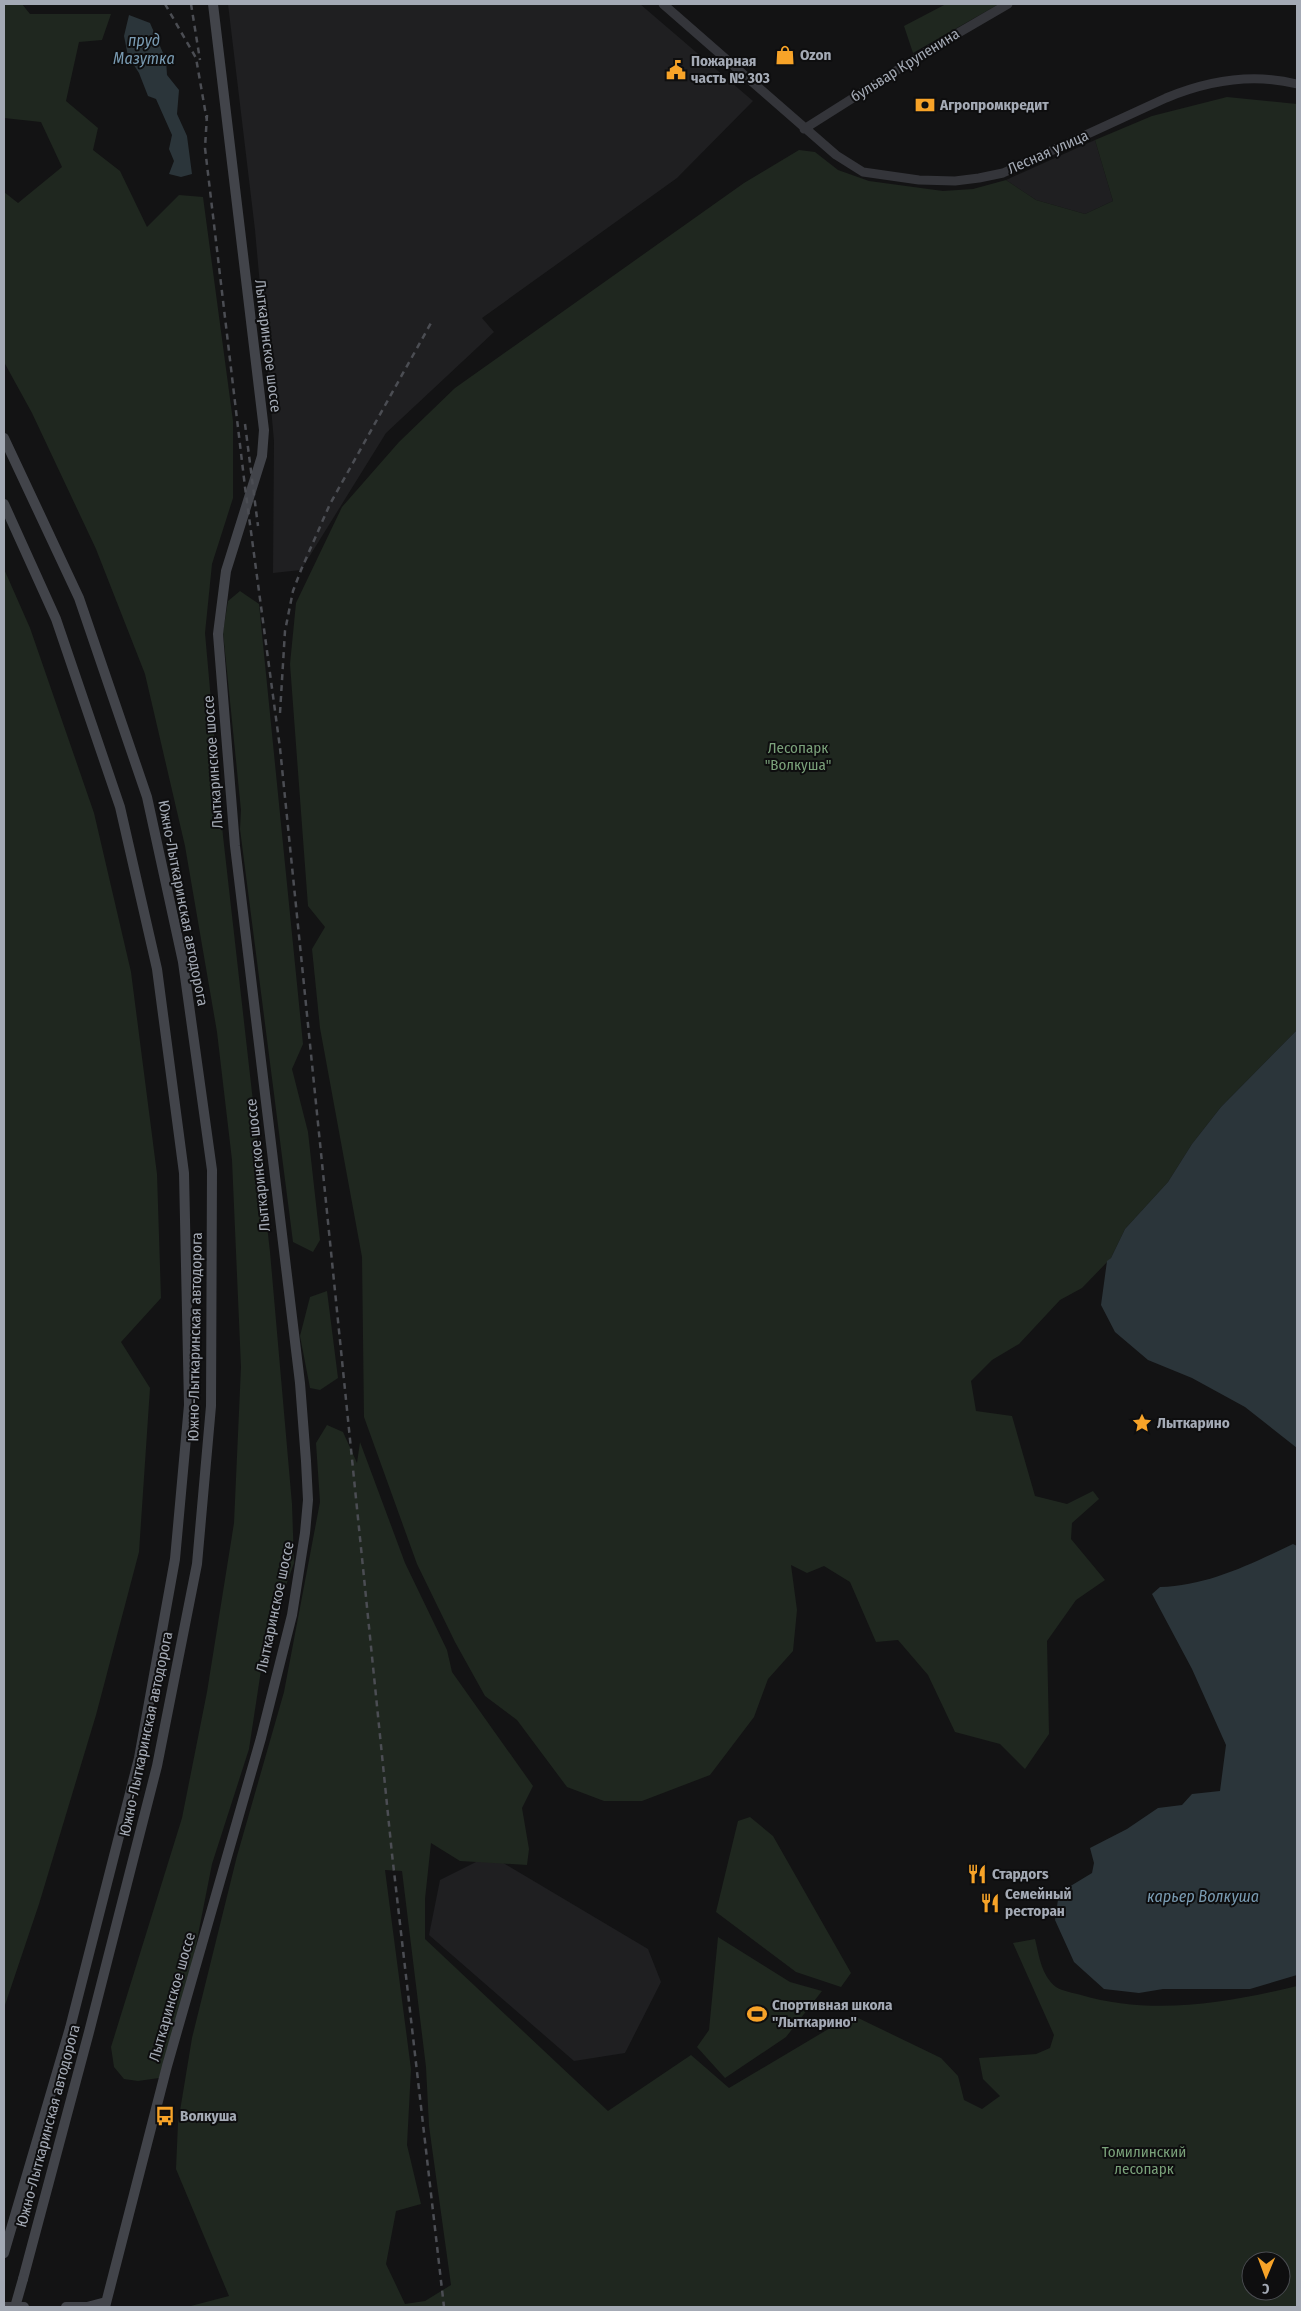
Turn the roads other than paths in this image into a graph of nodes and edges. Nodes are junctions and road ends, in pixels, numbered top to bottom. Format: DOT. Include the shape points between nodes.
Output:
graph roads {
  1 [pos="213,4"];
  2 [pos="663,4"];
  3 [pos="1008,4"];
  4 [pos="1297,84"];
  5 [pos="804,129"];
  6 [pos="4,438"];
  7 [pos="4,504"];
  8 [pos="4,2253"];
  9 [pos="106,2305"];
  10 [pos="4,2307"];
  11 [pos="15,2307"];
  12 [pos="24,2307"];
  13 [pos="66,2307"];
  1 -- 9 [label="main road, Лыткаринское шоссе" via="264,430 262,456 226,571 218,634 235,846 300,1383 308,1500 299,1578 262,1738 167,2066"];
  2 -- 5 [label="street, Лесная улица"];
  3 -- 5 [label="street, бульвар Крупенина"];
  4 -- 5 [label="street, Лесная улица" via="1234,80 1189,88 1003,173 955,181 864,172"];
  6 -- 11 [label="main road, Южно-Лыткаринская автодорога, bridge" via="79,598 146,797 183,962 212,1170 211,1406 197,1564 157,1766"];
  7 -- 8 [label="main road, Южно-Лыткаринская автодорога" via="56,620 120,806 157,968 184,1173 189,1405 175,1559 139,1758 70,2028"];
  9 -- 13 [label="main road"];
  10 -- 12 [label="main road"];
}
